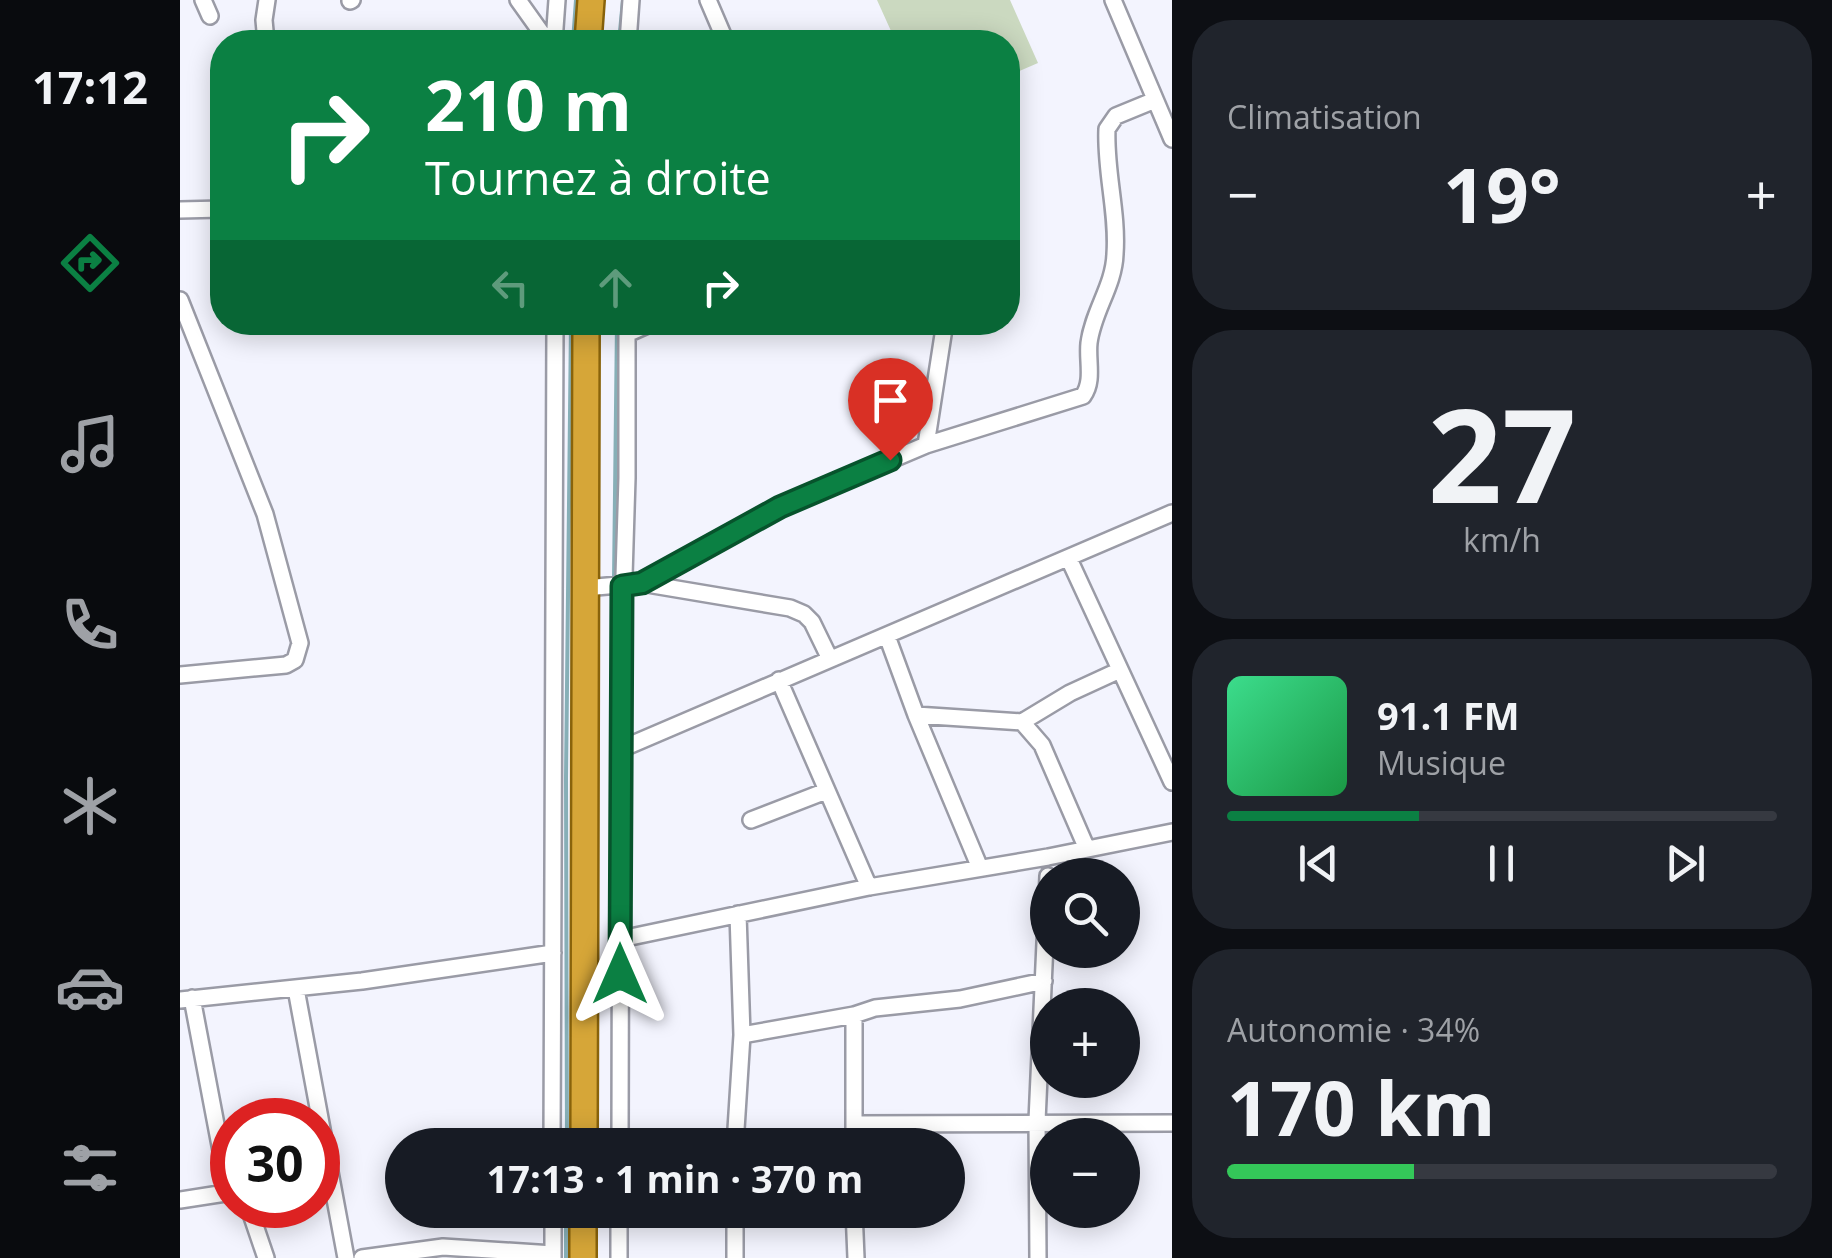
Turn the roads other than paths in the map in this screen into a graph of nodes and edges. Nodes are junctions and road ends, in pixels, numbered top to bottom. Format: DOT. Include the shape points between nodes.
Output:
graph roads {
  1 [pos="204,0"];
  2 [pos="266,0"];
  3 [pos="518,0"];
  4 [pos="557,0"];
  5 [pos="591,0"];
  6 [pos="632,0"];
  7 [pos="708,0"];
  8 [pos="1113,0"];
  9 [pos="210,16"];
  10 [pos="265,30"];
  11 [pos="542,30"];
  12 [pos="553,30"];
  13 [pos="589,30"];
  14 [pos="629,30"];
  15 [pos="721,30"];
  16 [pos="1155,100"];
  17 [pos="1172,138"];
  18 [pos="210,209"];
  19 [pos="180,210"];
  20 [pos="180,300"];
  21 [pos="555,335"];
  22 [pos="587,335"];
  23 [pos="626,335"];
  24 [pos="943,335"];
  25 [pos="926,445"];
  26 [pos="1172,513"];
  27 [pos="1070,559"];
  28 [pos="642,583"];
  29 [pos="608,586"];
  30 [pos="886,636"];
  31 [pos="829,658"];
  32 [pos="1120,670"];
  33 [pos="180,675"];
  34 [pos="779,680"];
  35 [pos="916,715"];
  36 [pos="1022,722"];
  37 [pos="621,749"];
  38 [pos="1172,782"];
  39 [pos="826,791"];
  40 [pos="752,820"];
  41 [pos="1172,832"];
  42 [pos="1087,848"];
  43 [pos="1048,857"];
  44 [pos="980,868"];
  45 [pos="869,886"];
  46 [pos="738,914"];
  47 [pos="620,939"];
  48 [pos="553,953"];
  49 [pos="1044,968"];
  50 [pos="1044,981"];
  51 [pos="296,989"];
  52 [pos="186,999"];
  53 [pos="854,1015"];
  54 [pos="742,1035"];
  55 [pos="312,1098"];
  56 [pos="210,1102"];
  57 [pos="1037,1118"];
  58 [pos="1030,1121"];
  59 [pos="1140,1123"];
  60 [pos="1172,1123"];
  61 [pos="855,1124"];
  62 [pos="552,1128"];
  63 [pos="585,1128"];
  64 [pos="620,1128"];
  65 [pos="737,1128"];
  66 [pos="855,1128"];
  67 [pos="210,1196"];
  68 [pos="180,1200"];
  69 [pos="256,1228"];
  70 [pos="338,1228"];
  71 [pos="553,1228"];
  72 [pos="584,1228"];
  73 [pos="619,1228"];
  74 [pos="735,1228"];
  75 [pos="855,1228"];
  76 [pos="1038,1228"];
  77 [pos="553,1256"];
  78 [pos="266,1258"];
  79 [pos="346,1258"];
  80 [pos="362,1258"];
  81 [pos="583,1258"];
  82 [pos="619,1258"];
  83 [pos="735,1258"];
  84 [pos="856,1258"];
  85 [pos="1038,1258"];
  1 -- 9 [label="street"];
  2 -- 10 [label="street"];
  3 -- 11 [label="street"];
  4 -- 12 [label="street"];
  5 -- 13 [label="highway"];
  6 -- 14 [label="street"];
  7 -- 15 [label="street"];
  8 -- 16 [label="street"];
  16 -- 17 [label="street"];
  16 -- 25 [label="street" via="1116,116 1107,129 1116,253 1094,319 1089,388 1076,400"];
  18 -- 19 [label="street"];
  20 -- 33 [label="street" via="265,514 300,643 296,660 286,665"];
  21 -- 48 [label="street"];
  22 -- 29 [label="highway"];
  23 -- 29 [label="street"];
  24 -- 25 [label="street"];
  25 -- 28 [label="street" via="780,507"];
  26 -- 27 [label="street"];
  27 -- 30 [label="street"];
  27 -- 32 [label="street"];
  28 -- 29 [label="street"];
  28 -- 31 [label="street" via="790,608 804,614"];
  29 -- 37 [label="street"];
  29 -- 63 [label="highway"];
  30 -- 31 [label="street"];
  30 -- 35 [label="street"];
  31 -- 34 [label="street"];
  32 -- 36 [label="street"];
  32 -- 38 [label="street"];
  34 -- 37 [label="street"];
  34 -- 39 [label="street"];
  35 -- 36 [label="street"];
  35 -- 44 [label="street"];
  36 -- 42 [label="street" via="1042,744"];
  37 -- 47 [label="street"];
  39 -- 40 [label="street"];
  39 -- 45 [label="street"];
  41 -- 42 [label="street"];
  42 -- 43 [label="street"];
  43 -- 44 [label="street"];
  44 -- 45 [label="street"];
  45 -- 46 [label="street"];
  46 -- 47 [label="street"];
  46 -- 54 [label="street"];
  47 -- 64 [label="street"];
  48 -- 51 [label="street"];
  48 -- 62 [label="street"];
  49 -- 50 [label="street"];
  50 -- 53 [label="street"];
  50 -- 57 [label="street"];
  51 -- 52 [label="street"];
  51 -- 55 [label="street"];
  52 -- 56 [label="street"];
  53 -- 54 [label="street"];
  53 -- 61 [label="street"];
  54 -- 65 [label="street"];
  58 -- 61 [label="street"];
  59 -- 60 [label="street"];
  61 -- 66 [label="street"];
  67 -- 68 [label="street"];
  69 -- 78 [label="street"];
  70 -- 79 [label="street"];
  71 -- 77 [label="street"];
  72 -- 81 [label="highway"];
  73 -- 82 [label="street"];
  74 -- 83 [label="street"];
  75 -- 84 [label="street"];
  76 -- 85 [label="street"];
  77 -- 80 [label="street" via="443,1247"];
}
